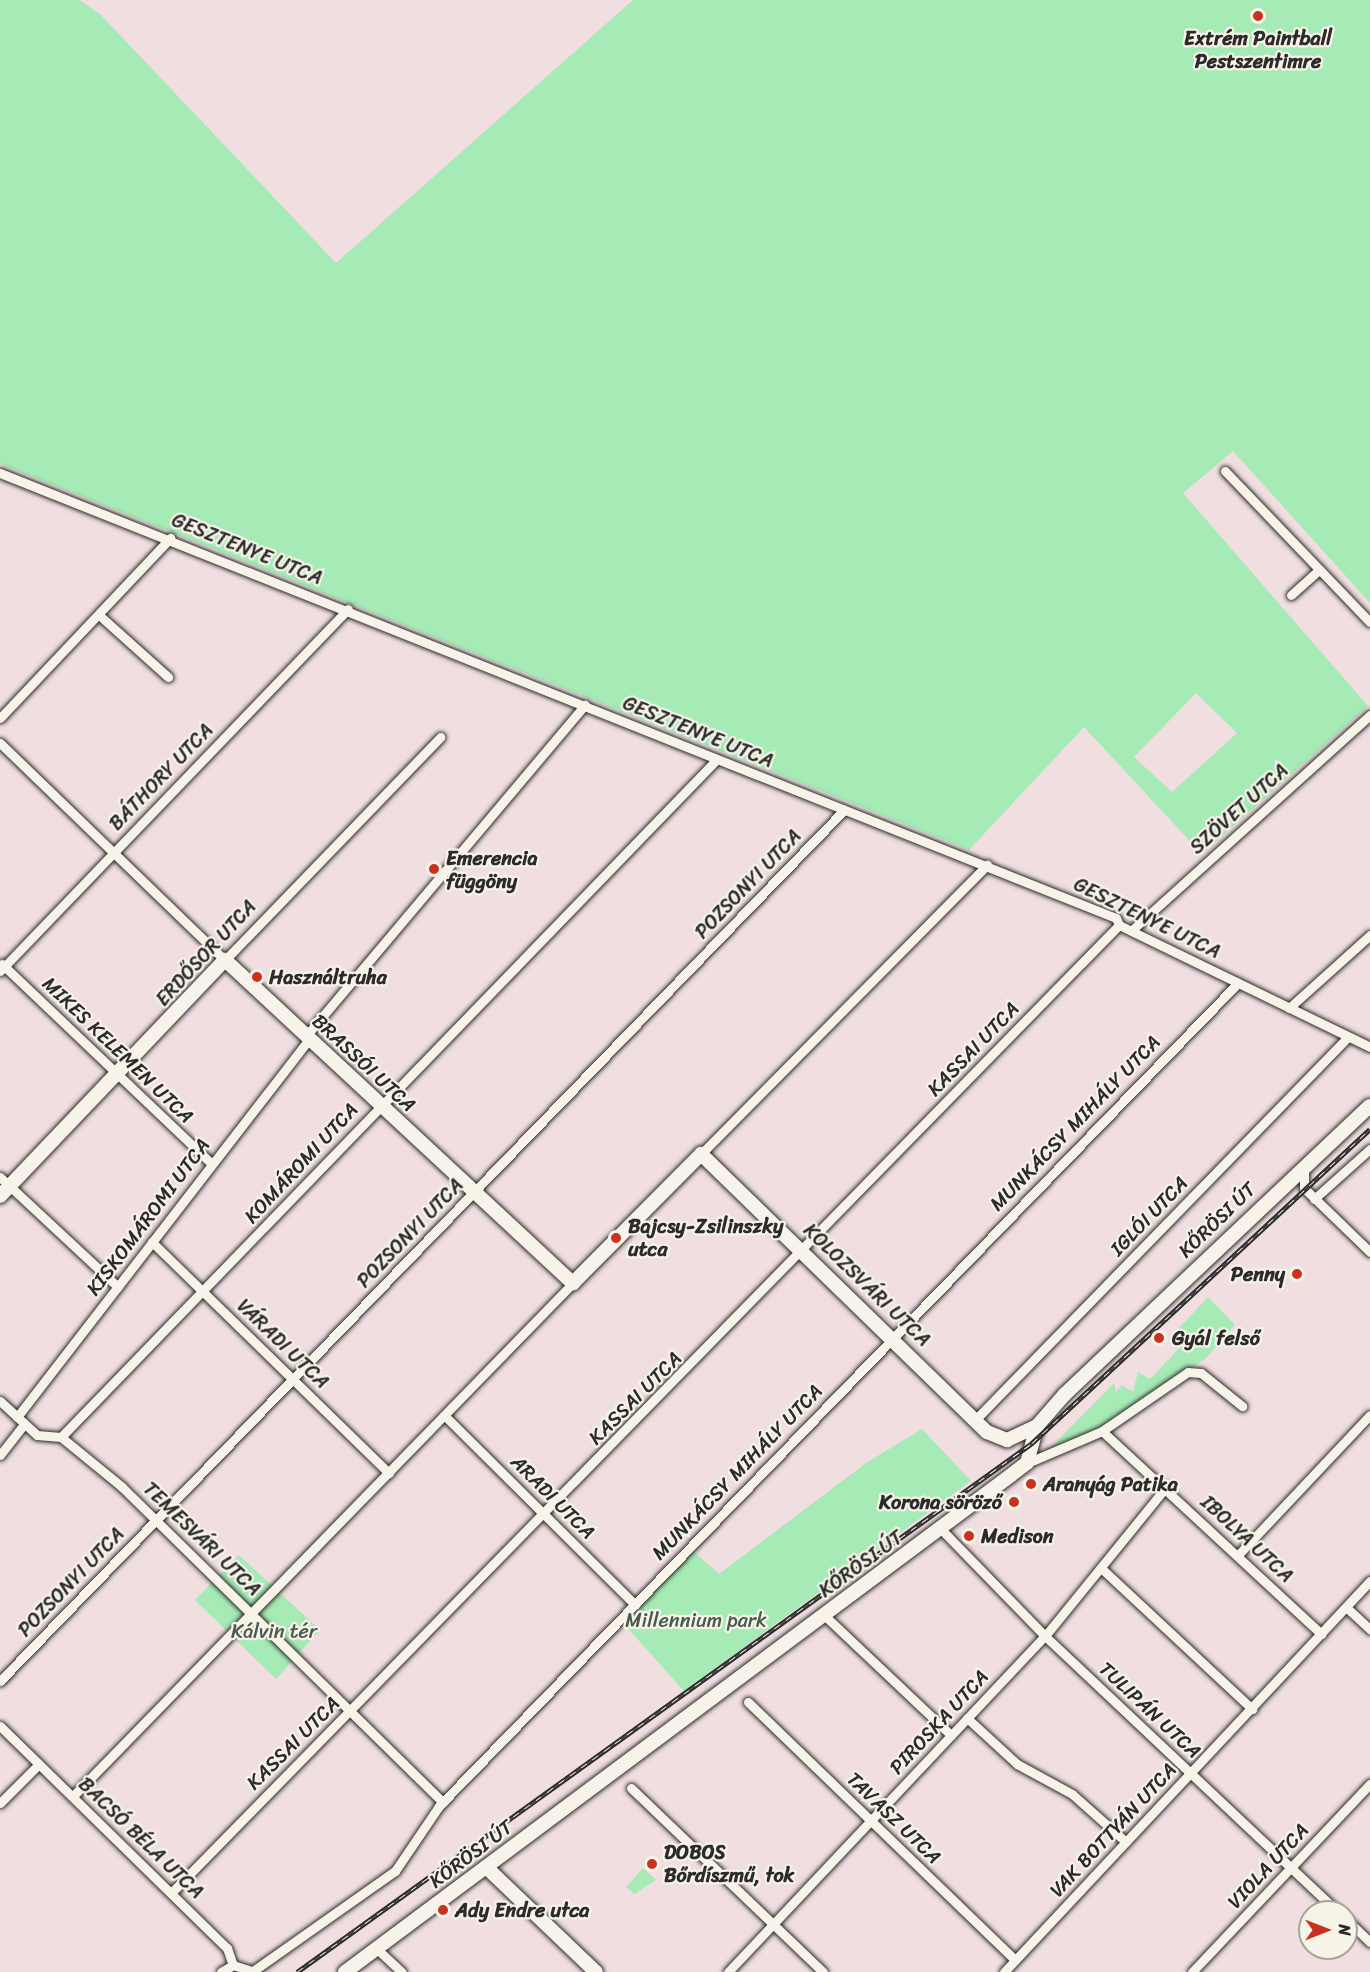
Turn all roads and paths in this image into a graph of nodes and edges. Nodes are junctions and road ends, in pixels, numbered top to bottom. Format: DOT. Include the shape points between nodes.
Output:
graph roads {
  1 [pos="1225,471"];
  2 [pos="0,473"];
  3 [pos="170,538"];
  4 [pos="1319,570"];
  5 [pos="1291,595"];
  6 [pos="348,609"];
  7 [pos="99,615"];
  8 [pos="1370,622"];
  9 [pos="168,677"];
  10 [pos="585,705"];
  11 [pos="1370,715"];
  12 [pos="0,718"];
  13 [pos="440,737"];
  14 [pos="0,743"];
  15 [pos="717,759"];
  16 [pos="844,810"];
  17 [pos="113,853"];
  18 [pos="987,865"];
  19 [pos="1119,925"];
  20 [pos="1132,930"];
  21 [pos="1370,934"];
  22 [pos="225,960"];
  23 [pos="1,966"];
  24 [pos="1238,983"];
  25 [pos="1302,996"];
  26 [pos="1289,1008"];
  27 [pos="1302,1014"];
  28 [pos="308,1037"];
  29 [pos="1348,1037"];
  30 [pos="1370,1047"];
  31 [pos="117,1076"];
  32 [pos="380,1105"];
  33 [pos="1370,1106"];
  34 [pos="1370,1149"];
  35 [pos="701,1154"];
  36 [pos="211,1163"];
  37 [pos="1305,1165"];
  38 [pos="3,1186"];
  39 [pos="1281,1187"];
  40 [pos="1304,1188"];
  41 [pos="475,1192"];
  42 [pos="1314,1199"];
  43 [pos="152,1242"];
  44 [pos="805,1251"];
  45 [pos="1370,1252"];
  46 [pos="573,1283"];
  47 [pos="118,1287"];
  48 [pos="204,1293"];
  49 [pos="892,1336"];
  50 [pos="293,1379"];
  51 [pos="0,1401"];
  52 [pos="1242,1406"];
  53 [pos="1370,1415"];
  54 [pos="445,1416"];
  55 [pos="975,1420"];
  56 [pos="20,1421"];
  57 [pos="1037,1426"];
  58 [pos="1102,1431"];
  59 [pos="61,1437"];
  60 [pos="1007,1440"];
  61 [pos="0,1455"];
  62 [pos="1029,1458"];
  63 [pos="389,1473"];
  64 [pos="1166,1487"];
  65 [pos="544,1514"];
  66 [pos="156,1520"];
  67 [pos="941,1529"];
  68 [pos="1238,1555"];
  69 [pos="1101,1568"];
  70 [pos="1370,1581"];
  71 [pos="635,1605"];
  72 [pos="1346,1607"];
  73 [pos="252,1613"];
  74 [pos="824,1615"];
  75 [pos="1370,1629"];
  76 [pos="1321,1634"];
  77 [pos="1045,1636"];
  78 [pos="0,1681"];
  79 [pos="748,1702"];
  80 [pos="1252,1709"];
  81 [pos="352,1710"];
  82 [pos="967,1718"];
  83 [pos="0,1726"];
  84 [pos="951,1735"];
  85 [pos="39,1764"];
  86 [pos="1190,1774"];
  87 [pos="1370,1784"];
  88 [pos="631,1788"];
  89 [pos="74,1796"];
  90 [pos="443,1802"];
  91 [pos="0,1803"];
  92 [pos="870,1821"];
  93 [pos="1126,1842"];
  94 [pos="486,1867"];
  95 [pos="1291,1868"];
  96 [pos="172,1892"];
  97 [pos="1325,1900"];
  98 [pos="772,1925"];
  99 [pos="1358,1930"];
  100 [pos="1370,1942"];
  101 [pos="377,1949"];
  102 [pos="1015,1960"];
  103 [pos="233,1965"];
  104 [pos="221,1972"];
  105 [pos="254,1972"];
  106 [pos="345,1972"];
  107 [pos="402,1972"];
  108 [pos="596,1972"];
  109 [pos="728,1972"];
  110 [pos="823,1972"];
  111 [pos="1004,1972"];
  112 [pos="1192,1972"];
  1 -- 4 [label="street"];
  2 -- 3 [label="street, GESZTENYE UTCA"];
  3 -- 6 [label="street, GESZTENYE UTCA"];
  3 -- 7 [label="street"];
  4 -- 5 [label="street"];
  4 -- 8 [label="street"];
  6 -- 10 [label="street, GESZTENYE UTCA"];
  6 -- 17 [label="street, BÁTHORY UTCA"];
  7 -- 9 [label="street"];
  7 -- 12 [label="street"];
  10 -- 15 [label="street, GESZTENYE UTCA"];
  10 -- 28 [label="street, KISKOMÁROMI UTCA"];
  11 -- 20 [label="street, SZÖVET UTCA"];
  13 -- 22 [label="street, ERDŐSOR UTCA"];
  14 -- 17 [label="street, BRASSÓI UTCA"];
  15 -- 16 [label="street, GESZTENYE UTCA"];
  15 -- 32 [label="street, KOMÁROMI UTCA"];
  16 -- 18 [label="street, GESZTENYE UTCA"];
  16 -- 41 [label="street, POZSONYI UTCA"];
  17 -- 22 [label="street, BRASSÓI UTCA"];
  17 -- 23 [label="street, BÁTHORY UTCA"];
  18 -- 19 [label="street, GESZTENYE UTCA" via="1116,918"];
  18 -- 35 [label="street"];
  19 -- 20 [label="street, GESZTENYE UTCA"];
  19 -- 44 [label="street, KASSAI UTCA"];
  20 -- 24 [label="street, GESZTENYE UTCA"];
  21 -- 25 [label="street"];
  22 -- 28 [label="street, BRASSÓI UTCA"];
  22 -- 31 [label="street, ERDŐSOR UTCA"];
  23 -- 31 [label="street, MIKES KELEMEN UTCA"];
  24 -- 26 [label="street, GESZTENYE UTCA"];
  24 -- 49 [label="street, MUNKÁCSY MIHÁLY UTCA"];
  25 -- 26 [label="street"];
  25 -- 27 [label="street"];
  26 -- 27 [label="street, GESZTENYE UTCA"];
  27 -- 29 [label="street, GESZTENYE UTCA"];
  28 -- 32 [label="street, BRASSÓI UTCA"];
  28 -- 36 [label="street, KISKOMÁROMI UTCA"];
  29 -- 30 [label="street, GESZTENYE UTCA"];
  29 -- 55 [label="street, IGLÓI UTCA"];
  31 -- 36 [label="street, MIKES KELEMEN UTCA"];
  31 -- 38 [label="street, ERDŐSOR UTCA"];
  32 -- 41 [label="street, BRASSÓI UTCA"];
  32 -- 48 [label="street, KOMÁROMI UTCA"];
  33 -- 37 [label="street, KŐRÖSI ÚT"];
  34 -- 42 [label="street"];
  35 -- 44 [label="street, KOLOZSVÁRI UTCA"];
  35 -- 46 [label="street"];
  36 -- 43 [label="street, KISKOMÁROMI UTCA"];
  37 -- 39 [label="street, KŐRÖSI ÚT"];
  37 -- 40 [label="street"];
  38 -- 47 [label="street"];
  39 -- 40 [label="street"];
  39 -- 57 [label="street, KŐRÖSI ÚT"];
  40 -- 42 [label="street"];
  41 -- 46 [label="street, BRASSÓI UTCA"];
  41 -- 50 [label="street, POZSONYI UTCA"];
  42 -- 45 [label="street"];
  43 -- 47 [label="street, KISKOMÁROMI UTCA"];
  43 -- 48 [label="street, VÁRADI UTCA"];
  44 -- 49 [label="street, KOLOZSVÁRI UTCA"];
  44 -- 65 [label="street, KASSAI UTCA"];
  46 -- 54 [label="street"];
  47 -- 56 [label="street, KISKOMÁROMI UTCA"];
  48 -- 50 [label="street, VÁRADI UTCA"];
  48 -- 59 [label="street, KOMÁROMI UTCA"];
  49 -- 55 [label="street, KOLOZSVÁRI UTCA"];
  49 -- 71 [label="street, MUNKÁCSY MIHÁLY UTCA"];
  50 -- 63 [label="street, VÁRADI UTCA"];
  50 -- 66 [label="street, POZSONYI UTCA"];
  51 -- 56 [label="street, TEMESVÁRI UTCA"];
  52 -- 58 [label="street" via="1201,1373 1188,1372"];
  53 -- 68 [label="street"];
  54 -- 63 [label="street"];
  54 -- 65 [label="street, ARADI UTCA"];
  55 -- 60 [label="street, KOLOZSVÁRI UTCA"];
  56 -- 59 [label="street, TEMESVÁRI UTCA" via="50,1440"];
  56 -- 61 [label="street, KISKOMÁROMI UTCA"];
  57 -- 60 [label="street"];
  57 -- 62 [label="street"];
  58 -- 62 [label="street"];
  58 -- 64 [label="street, IBOLYA UTCA"];
  59 -- 66 [label="street, TEMESVÁRI UTCA"];
  60 -- 62 [label="street, KOLOZSVÁRI UTCA"];
  62 -- 67 [label="street, KŐRÖSI ÚT"];
  63 -- 73 [label="street"];
  64 -- 68 [label="street, IBOLYA UTCA"];
  64 -- 69 [label="street, PIROSKA UTCA"];
  65 -- 71 [label="street, ARADI UTCA"];
  65 -- 81 [label="street, KASSAI UTCA"];
  66 -- 73 [label="street, TEMESVÁRI UTCA"];
  66 -- 78 [label="street, POZSONYI UTCA"];
  67 -- 74 [label="street, KŐRÖSI ÚT"];
  67 -- 77 [label="street, TULIPÁN UTCA"];
  68 -- 76 [label="street, IBOLYA UTCA"];
  69 -- 77 [label="street, PIROSKA UTCA"];
  69 -- 80 [label="street"];
  70 -- 72 [label="street, VAK BOTTYÁN UTCA"];
  71 -- 90 [label="street, MUNKÁCSY MIHÁLY UTCA"];
  72 -- 75 [label="street"];
  72 -- 76 [label="street, VAK BOTTYÁN UTCA"];
  73 -- 81 [label="street, TEMESVÁRI UTCA"];
  73 -- 89 [label="street"];
  74 -- 84 [label="street"];
  74 -- 94 [label="street, KŐRÖSI ÚT"];
  76 -- 80 [label="street, VAK BOTTYÁN UTCA"];
  77 -- 82 [label="street, PIROSKA UTCA"];
  77 -- 86 [label="street, TULIPÁN UTCA"];
  79 -- 92 [label="street, TAVASZ UTCA"];
  80 -- 86 [label="street, VAK BOTTYÁN UTCA"];
  81 -- 90 [label="street, TEMESVÁRI UTCA"];
  81 -- 96 [label="street, KASSAI UTCA"];
  82 -- 84 [label="street, PIROSKA UTCA"];
  82 -- 93 [label="street" via="1017,1764 1072,1794"];
  83 -- 85 [label="street, BACSÓ BÉLA UTCA"];
  84 -- 92 [label="street, PIROSKA UTCA"];
  85 -- 89 [label="street, BACSÓ BÉLA UTCA"];
  85 -- 91 [label="street"];
  86 -- 93 [label="street, VAK BOTTYÁN UTCA"];
  86 -- 95 [label="street, TULIPÁN UTCA"];
  87 -- 95 [label="street, VIOLA UTCA"];
  88 -- 98 [label="street"];
  89 -- 96 [label="street, BACSÓ BÉLA UTCA"];
  90 -- 105 [label="street, MUNKÁCSY MIHÁLY UTCA" via="395,1871"];
  92 -- 98 [label="street, PIROSKA UTCA"];
  92 -- 102 [label="street, TAVASZ UTCA"];
  93 -- 102 [label="street, VAK BOTTYÁN UTCA"];
  94 -- 101 [label="street, KŐRÖSI ÚT"];
  94 -- 108 [label="street"];
  95 -- 97 [label="street, TULIPÁN UTCA"];
  95 -- 112 [label="street, VIOLA UTCA"];
  96 -- 103 [label="street, BACSÓ BÉLA UTCA" via="227,1948"];
  98 -- 109 [label="street, PIROSKA UTCA"];
  98 -- 110 [label="street"];
  99 -- 100 [label="street"];
  101 -- 106 [label="street, KŐRÖSI ÚT"];
  101 -- 107 [label="street"];
  102 -- 111 [label="street, VAK BOTTYÁN UTCA"];
  103 -- 104 [label="street"];
  103 -- 105 [label="street"];
}
